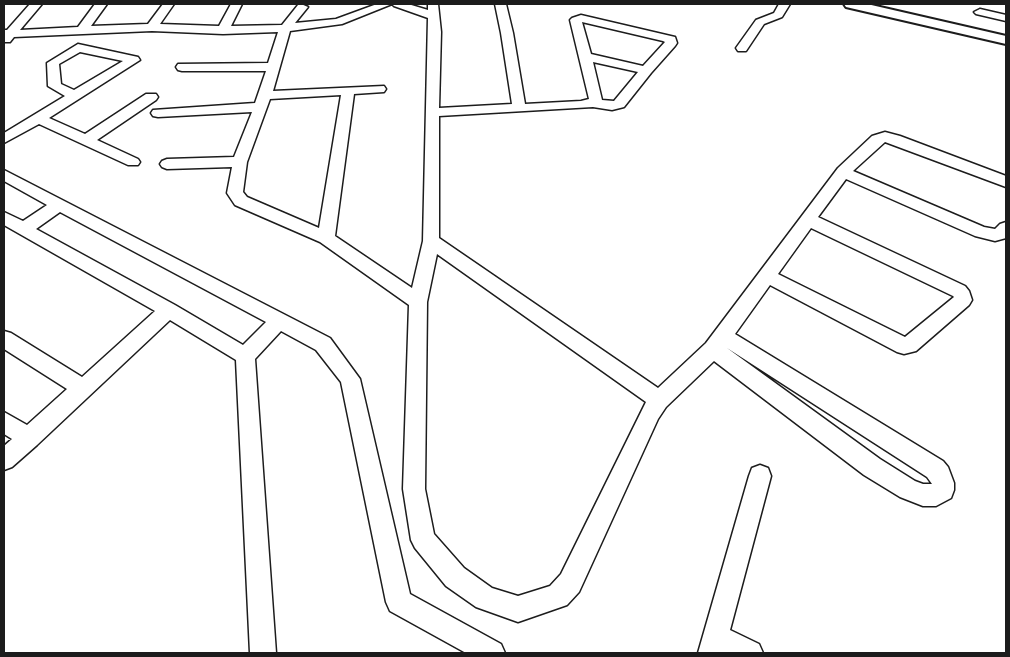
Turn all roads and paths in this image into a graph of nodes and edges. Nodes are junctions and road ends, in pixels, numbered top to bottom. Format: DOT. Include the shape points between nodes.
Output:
graph roads {
  1 [pos="36,4"];
  2 [pos="101,4"];
  3 [pos="168,4"];
  4 [pos="236,4"];
  5 [pos="386,4"];
  6 [pos="398,4"];
  7 [pos="500,4"];
  8 [pos="784,4"];
  9 [pos="851,4"];
  10 [pos="299,5"];
  11 [pos="434,10"];
  12 [pos="980,12"];
  13 [pos="1006,18"];
  14 [pos="328,23"];
  15 [pos="152,28"];
  16 [pos="285,28"];
  17 [pos="82,30"];
  18 [pos="223,30"];
  19 [pos="6,37"];
  20 [pos="1006,40"];
  21 [pos="742,48"];
  22 [pos="586,57"];
  23 [pos="273,67"];
  24 [pos="182,68"];
  25 [pos="646,70"];
  26 [pos="379,89"];
  27 [pos="348,91"];
  28 [pos="75,96"];
  29 [pos="151,97"];
  30 [pos="263,101"];
  31 [pos="593,103"];
  32 [pos="520,108"];
  33 [pos="432,112"];
  34 [pos="158,113"];
  35 [pos="38,118"];
  36 [pos="4,139"];
  37 [pos="86,140"];
  38 [pos="134,162"];
  39 [pos="240,162"];
  40 [pos="167,164"];
  41 [pos="843,172"];
  42 [pos="4,175"];
  43 [pos="1006,182"];
  44 [pos="58,204"];
  45 [pos="4,218"];
  46 [pos="807,219"];
  47 [pos="1006,228"];
  48 [pos="24,229"];
  49 [pos="326,238"];
  50 [pos="431,241"];
  51 [pos="767,276"];
  52 [pos="418,302"];
  53 [pos="169,310"];
  54 [pos="279,321"];
  55 [pos="4,338"];
  56 [pos="718,342"];
  57 [pos="245,356"];
  58 [pos="84,389"];
  59 [pos="659,400"];
  60 [pos="840,408"];
  61 [pos="4,422"];
  62 [pos="824,432"];
  63 [pos="29,438"];
  64 [pos="4,460"];
  65 [pos="760,476"];
  66 [pos="713,645"];
  67 [pos="263,653"];
  68 [pos="492,653"];
  69 [pos="750,653"];
  1 -- 19 [label="street"];
  2 -- 17 [label="street"];
  3 -- 15 [label="street"];
  4 -- 18 [label="street"];
  5 -- 14 [label="street"];
  6 -- 11 [label="street"];
  7 -- 32 [label="street"];
  8 -- 21 [label="street" via="778,14 758,25"];
  9 -- 20 [label="street"];
  10 -- 14 [label="street"];
  10 -- 16 [label="street"];
  11 -- 33 [label="street"];
  12 -- 13 [label="street"];
  14 -- 16 [label="street"];
  15 -- 17 [label="street"];
  15 -- 18 [label="street"];
  16 -- 18 [label="street"];
  16 -- 23 [label="street"];
  17 -- 19 [label="street"];
  22 -- 25 [label="street"];
  22 -- 25 [label="street" via="576,20 580,18 671,40"];
  22 -- 31 [label="street" via="596,99"];
  23 -- 24 [label="street"];
  23 -- 30 [label="street"];
  25 -- 31 [label="street" via="619,104"];
  26 -- 27 [label="street"];
  27 -- 30 [label="street"];
  27 -- 49 [label="street"];
  28 -- 28 [label="street" via="92,85 134,60 78,48 53,63 55,86"];
  28 -- 35 [label="street"];
  29 -- 37 [label="street"];
  30 -- 34 [label="street"];
  30 -- 39 [label="street"];
  31 -- 32 [label="street"];
  32 -- 33 [label="street"];
  33 -- 50 [label="street"];
  35 -- 36 [label="street"];
  35 -- 37 [label="street"];
  37 -- 38 [label="street"];
  39 -- 40 [label="street"];
  39 -- 49 [label="street" via="235,193 241,202"];
  41 -- 43 [label="street" via="876,139 885,137"];
  41 -- 46 [label="street"];
  41 -- 47 [label="street" via="981,232 995,235 1004,233"];
  42 -- 44 [label="street"];
  44 -- 48 [label="street"];
  44 -- 54 [label="street"];
  45 -- 48 [label="street"];
  46 -- 51 [label="street"];
  46 -- 51 [label="street" via="959,291 963,300 904,346"];
  48 -- 53 [label="street"];
  49 -- 52 [label="street"];
  50 -- 52 [label="street"];
  50 -- 59 [label="street"];
  51 -- 56 [label="street"];
  52 -- 59 [label="street" via="414,489 423,540 454,577 485,598 518,609 558,596 570,584"];
  53 -- 57 [label="street"];
  53 -- 58 [label="street"];
  54 -- 57 [label="street"];
  54 -- 68 [label="street" via="323,344 350,379 399,602"];
  55 -- 58 [label="street"];
  56 -- 59 [label="street"];
  56 -- 60 [label="street"];
  56 -- 62 [label="street"];
  57 -- 67 [label="street"];
  58 -- 63 [label="street"];
  60 -- 62 [label="street"];
  60 -- 62 [label="street" via="936,468 943,490 936,495 923,495 908,489"];
  61 -- 63 [label="street"];
  63 -- 64 [label="street"];
  65 -- 66 [label="street"];
  66 -- 69 [label="street"];
}
